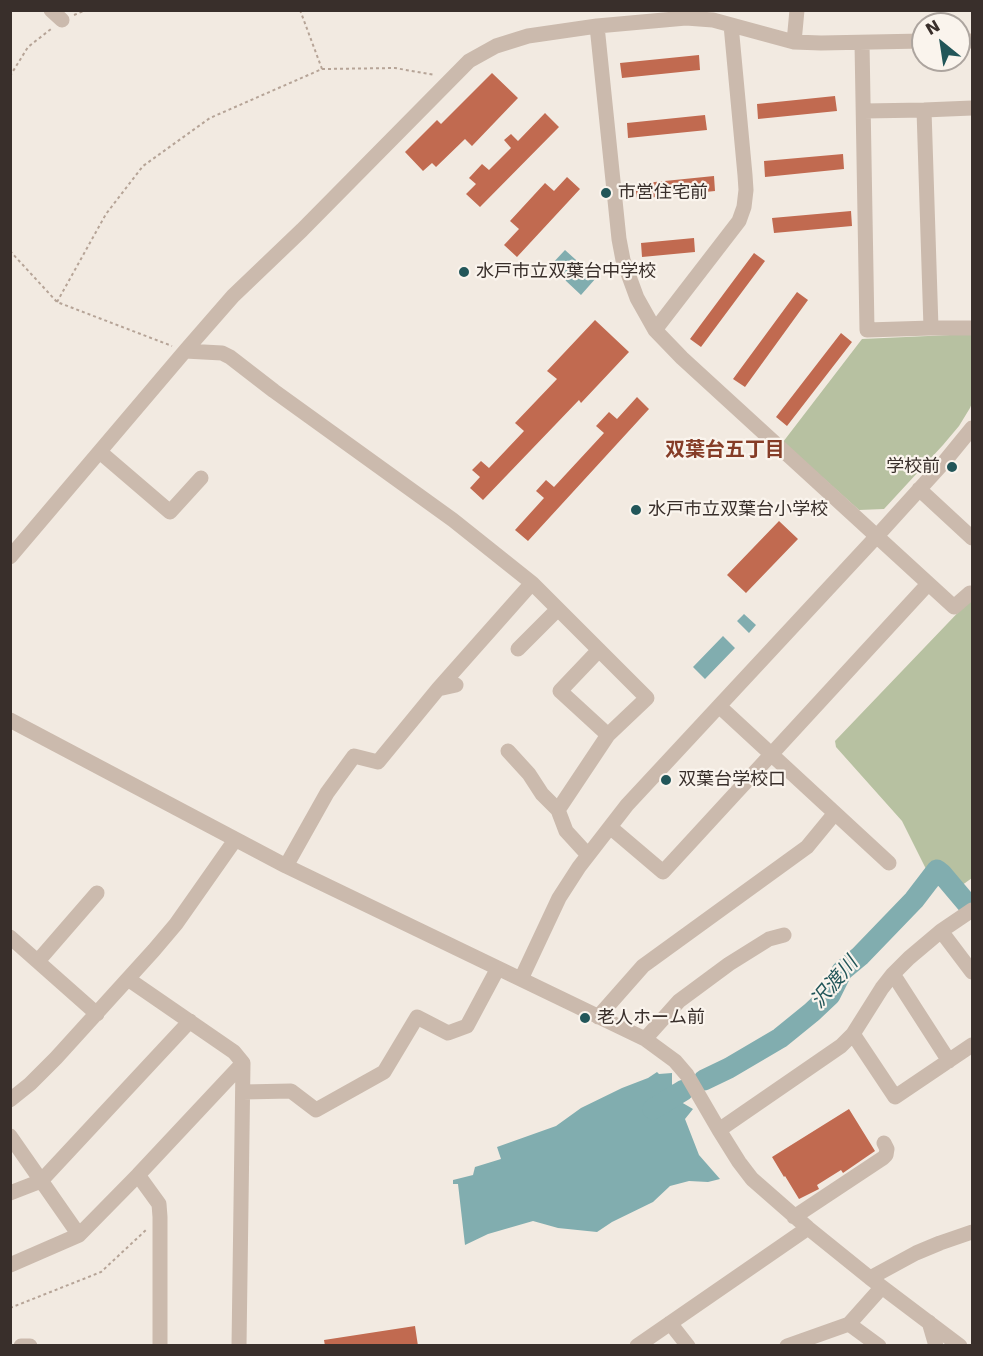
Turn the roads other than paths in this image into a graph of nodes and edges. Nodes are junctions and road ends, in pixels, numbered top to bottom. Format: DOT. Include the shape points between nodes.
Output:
graph roads {
  1 [pos="797,10"];
  2 [pos="731,25"];
  3 [pos="597,27"];
  4 [pos="911,41"];
  5 [pos="794,42"];
  6 [pos="862,43"];
  7 [pos="972,108"];
  8 [pos="924,110"];
  9 [pos="864,111"];
  10 [pos="931,328"];
  11 [pos="972,328"];
  12 [pos="655,330"];
  13 [pos="184,351"];
  14 [pos="972,428"];
  15 [pos="100,452"];
  16 [pos="201,478"];
  17 [pos="919,489"];
  18 [pos="877,536"];
  19 [pos="972,537"];
  20 [pos="10,557"];
  21 [pos="532,583"];
  22 [pos="928,584"];
  23 [pos="972,595"];
  24 [pos="558,609"];
  25 [pos="518,649"];
  26 [pos="598,650"];
  27 [pos="456,685"];
  28 [pos="438,688"];
  29 [pos="719,705"];
  30 [pos="10,720"];
  31 [pos="608,735"];
  32 [pos="508,751"];
  33 [pos="772,754"];
  34 [pos="558,810"];
  35 [pos="835,813"];
  36 [pos="609,826"];
  37 [pos="235,840"];
  38 [pos="588,855"];
  39 [pos="889,863"];
  40 [pos="286,866"];
  41 [pos="97,893"];
  42 [pos="972,910"];
  43 [pos="941,931"];
  44 [pos="784,935"];
  45 [pos="12,940"];
  46 [pos="38,961"];
  47 [pos="498,968"];
  48 [pos="972,972"];
  49 [pos="893,975"];
  50 [pos="521,979"];
  51 [pos="128,980"];
  52 [pos="97,1014"];
  53 [pos="598,1017"];
  54 [pos="190,1022"];
  55 [pos="853,1034"];
  56 [pos="645,1039"];
  57 [pos="972,1045"];
  58 [pos="949,1061"];
  59 [pos="243,1063"];
  60 [pos="243,1092"];
  61 [pos="10,1100"];
  62 [pos="719,1130"];
  63 [pos="10,1136"];
  64 [pos="884,1143"];
  65 [pos="138,1175"];
  66 [pos="41,1181"];
  67 [pos="10,1193"];
  68 [pos="794,1217"];
  69 [pos="808,1228"];
  70 [pos="972,1232"];
  71 [pos="79,1235"];
  72 [pos="10,1264"];
  73 [pos="876,1282"];
  74 [pos="929,1322"];
  75 [pos="670,1323"];
  76 [pos="849,1324"];
  77 [pos="239,1344"];
  78 [pos="21,1346"];
  79 [pos="30,1346"];
  80 [pos="160,1346"];
  81 [pos="223,1346"];
  82 [pos="637,1346"];
  83 [pos="688,1346"];
  84 [pos="787,1346"];
  85 [pos="879,1346"];
  86 [pos="936,1346"];
  87 [pos="960,1346"];
  1 -- 5 [label="street"];
  2 -- 3 [label="street" via="686,18"];
  2 -- 5 [label="street"];
  2 -- 12 [label="street" via="745,175 744,207 739,221"];
  3 -- 12 [label="street" via="623,260 637,298"];
  3 -- 13 [label="street" via="528,36 496,46 469,61"];
  4 -- 6 [label="street"];
  5 -- 6 [label="street"];
  6 -- 9 [label="street"];
  7 -- 8 [label="street"];
  8 -- 9 [label="street"];
  8 -- 10 [label="street"];
  9 -- 10 [label="street" via="867,330"];
  10 -- 11 [label="street"];
  12 -- 18 [label="street"];
  13 -- 15 [label="street"];
  13 -- 21 [label="street" via="230,357 453,520"];
  14 -- 17 [label="street"];
  15 -- 16 [label="street" via="170,512"];
  15 -- 20 [label="street"];
  17 -- 18 [label="street"];
  17 -- 19 [label="street"];
  18 -- 22 [label="street"];
  18 -- 29 [label="street"];
  21 -- 24 [label="street"];
  21 -- 28 [label="street"];
  22 -- 23 [label="street" via="954,607"];
  22 -- 33 [label="street"];
  24 -- 25 [label="street"];
  24 -- 26 [label="street"];
  26 -- 31 [label="street" via="560,691"];
  26 -- 31 [label="street" via="647,698"];
  27 -- 28 [label="street"];
  28 -- 40 [label="street" via="378,762 354,756 327,793"];
  29 -- 33 [label="street"];
  29 -- 36 [label="street"];
  30 -- 37 [label="street"];
  31 -- 34 [label="street"];
  32 -- 34 [label="street"];
  33 -- 35 [label="street"];
  33 -- 36 [label="street" via="663,872"];
  34 -- 38 [label="street" via="567,831"];
  35 -- 39 [label="street"];
  35 -- 53 [label="street" via="807,847 643,966"];
  36 -- 38 [label="street"];
  37 -- 40 [label="street"];
  37 -- 51 [label="street" via="176,924"];
  38 -- 50 [label="street" via="559,898"];
  40 -- 47 [label="street"];
  41 -- 46 [label="street"];
  42 -- 43 [label="street"];
  43 -- 48 [label="street"];
  43 -- 49 [label="street"];
  44 -- 56 [label="street" via="769,939 729,964 679,1001"];
  45 -- 46 [label="street"];
  46 -- 52 [label="street"];
  47 -- 50 [label="street"];
  47 -- 60 [label="street" via="466,1026 448,1033 417,1017 384,1072 316,1110 291,1091"];
  49 -- 55 [label="street"];
  49 -- 58 [label="street"];
  50 -- 53 [label="street"];
  51 -- 52 [label="street"];
  51 -- 54 [label="street"];
  52 -- 61 [label="street"];
  53 -- 56 [label="street"];
  54 -- 59 [label="street" via="234,1052"];
  54 -- 66 [label="street"];
  55 -- 58 [label="street" via="895,1097"];
  55 -- 62 [label="street"];
  56 -- 62 [label="street" via="687,1075"];
  57 -- 58 [label="street"];
  59 -- 60 [label="street"];
  59 -- 65 [label="street"];
  60 -- 77 [label="street"];
  62 -- 68 [label="street" via="752,1179"];
  63 -- 66 [label="street"];
  64 -- 68 [label="street" via="887,1149 883,1158"];
  65 -- 71 [label="street"];
  65 -- 80 [label="street" via="159,1204"];
  66 -- 67 [label="street"];
  66 -- 71 [label="street"];
  68 -- 69 [label="street"];
  69 -- 73 [label="street"];
  69 -- 75 [label="street"];
  70 -- 73 [label="street" via="916,1253"];
  71 -- 72 [label="street"];
  73 -- 74 [label="street"];
  73 -- 76 [label="street"];
  74 -- 86 [label="street"];
  74 -- 87 [label="street"];
  75 -- 82 [label="street"];
  75 -- 83 [label="street"];
  76 -- 84 [label="street"];
  76 -- 85 [label="street"];
  77 -- 81 [label="street"];
  78 -- 79 [label="street"];
}
